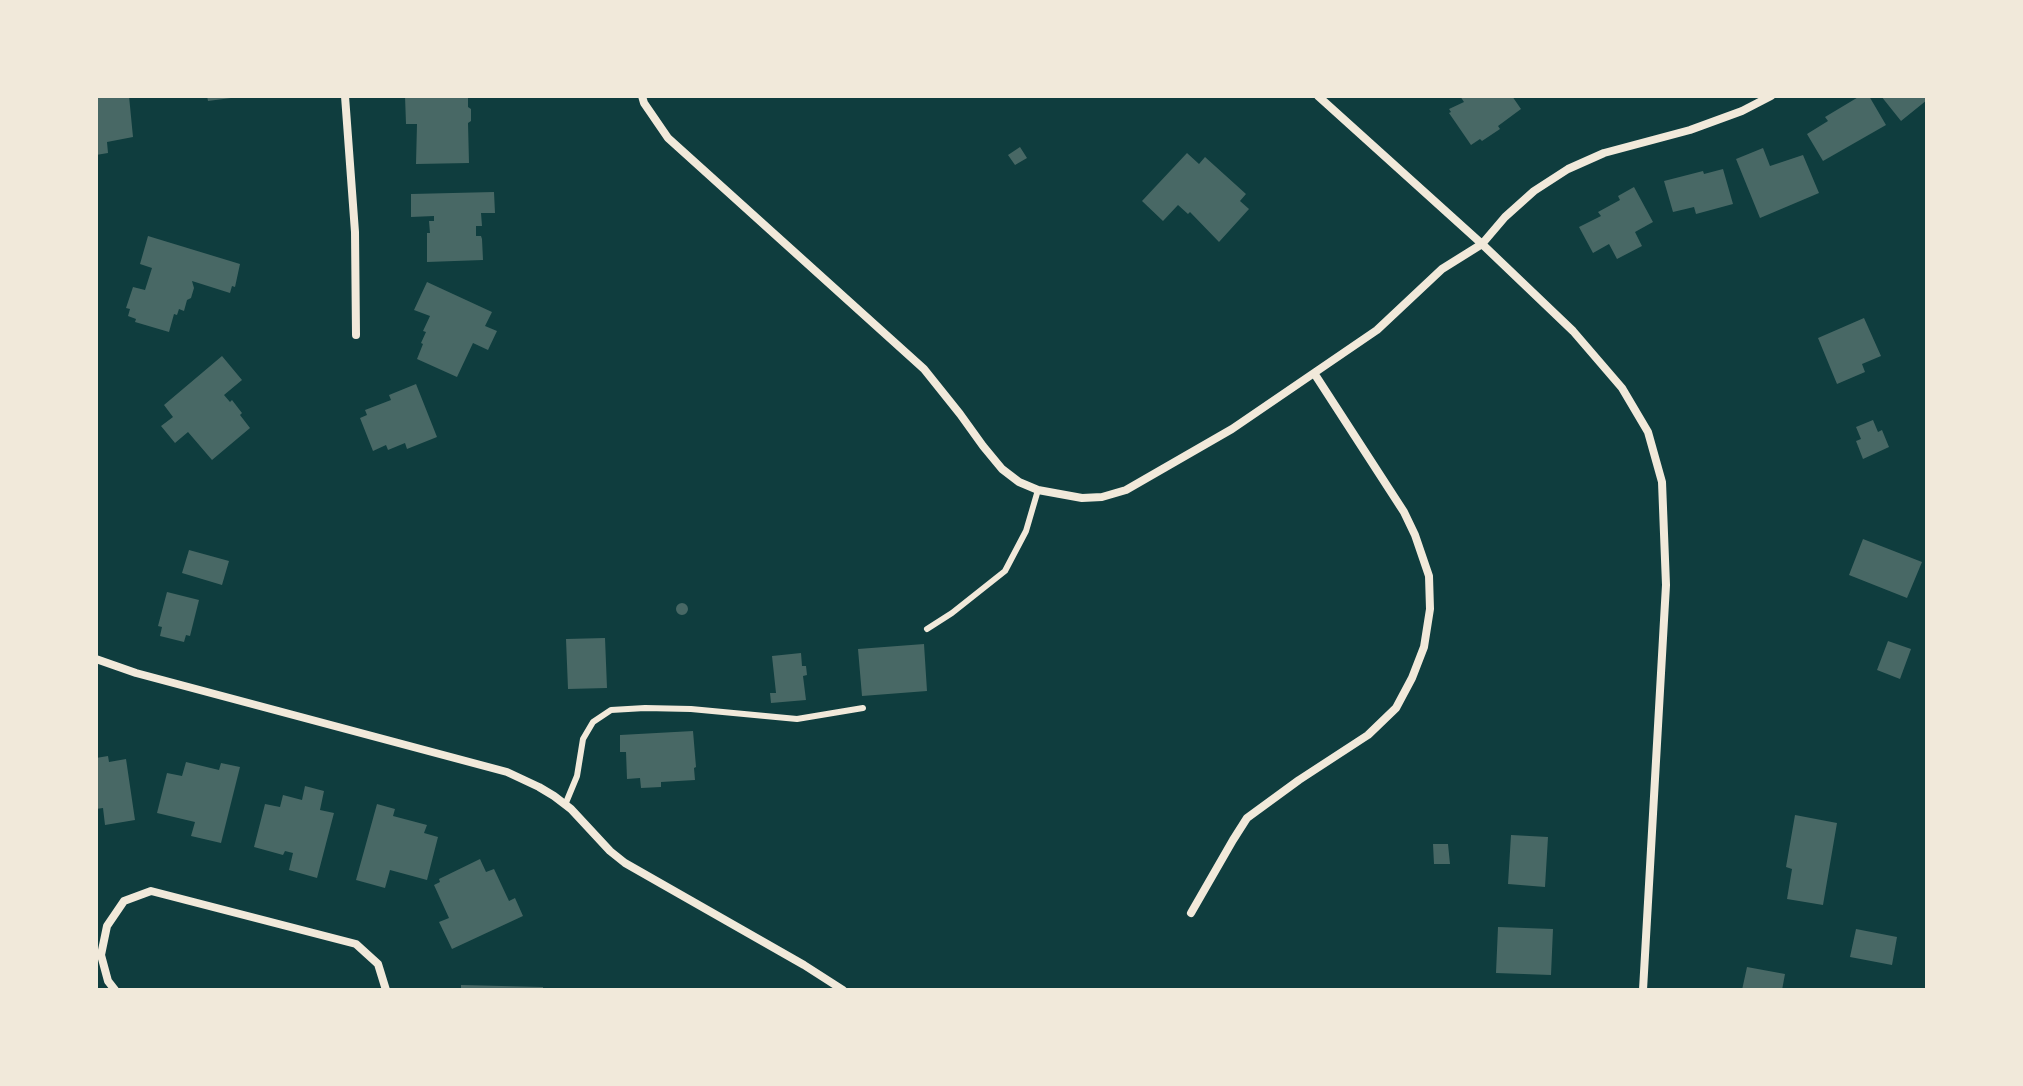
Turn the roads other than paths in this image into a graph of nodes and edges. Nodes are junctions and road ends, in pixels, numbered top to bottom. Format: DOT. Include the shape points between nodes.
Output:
graph roads {
  1 [pos="345,96"];
  2 [pos="642,96"];
  3 [pos="1318,96"];
  4 [pos="1771,96"];
  5 [pos="1482,244"];
  6 [pos="356,335"];
  7 [pos="1314,373"];
  8 [pos="1038,490"];
  9 [pos="927,629"];
  10 [pos="96,659"];
  11 [pos="863,708"];
  12 [pos="565,805"];
  13 [pos="1191,913"];
  14 [pos="115,990"];
  15 [pos="386,990"];
  16 [pos="843,990"];
  17 [pos="1643,990"];
  1 -- 6 [label="street"];
  2 -- 8 [label="street" via="668,138 924,369 1002,469"];
  3 -- 5 [label="street"];
  4 -- 5 [label="street" via="1690,130 1604,153 1568,169 1534,191"];
  5 -- 7 [label="street" via="1442,269 1377,330"];
  5 -- 17 [label="street" via="1573,331 1622,388 1648,432 1662,482 1666,585"];
  7 -- 8 [label="street" via="1232,429 1126,490 1082,498"];
  7 -- 13 [label="street" via="1415,535 1429,576 1424,647 1396,708 1378,726 1247,818"];
  8 -- 9 [label="lane" via="1026,531 1005,571"];
  10 -- 12 [label="street" via="507,772"];
  11 -- 12 [label="lane" via="797,719 691,709 611,710 593,722 583,739"];
  12 -- 16 [label="street" via="625,863"];
  14 -- 15 [label="street" via="101,955 107,926 124,901 151,891 356,944 378,964"];
}
